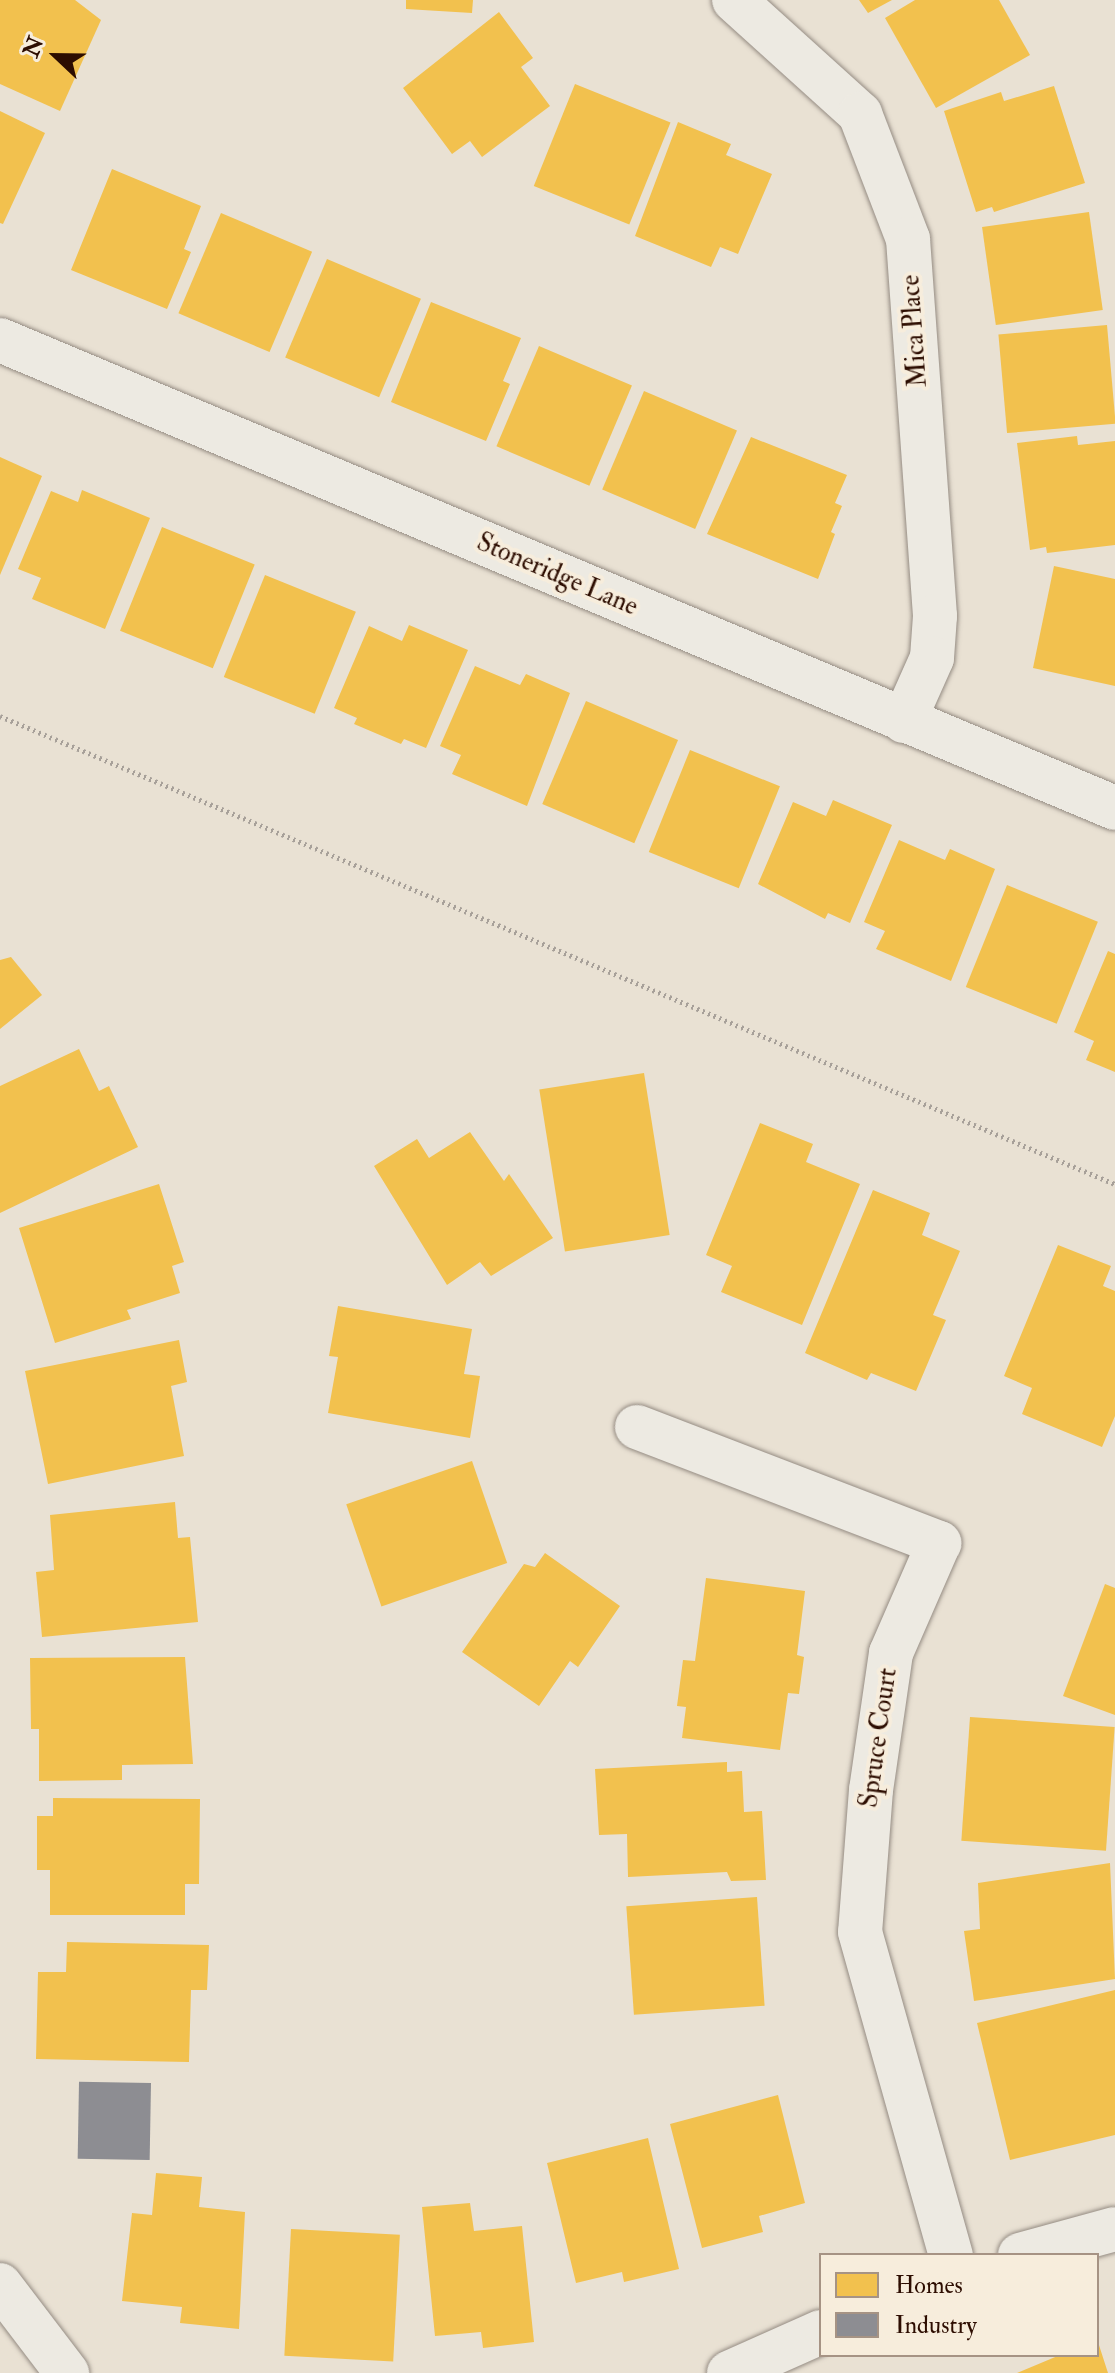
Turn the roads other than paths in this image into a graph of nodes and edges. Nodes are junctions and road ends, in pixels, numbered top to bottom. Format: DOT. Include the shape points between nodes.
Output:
graph roads {
  1 [pos="734,0"];
  2 [pos="0,340"];
  3 [pos="904,721"];
  4 [pos="1115,808"];
  5 [pos="637,1427"];
  6 [pos="1115,2229"];
  7 [pos="950,2253"];
  8 [pos="1027,2253"];
  9 [pos="0,2285"];
  10 [pos="819,2333"];
  11 [pos="67,2373"];
  12 [pos="729,2373"];
  1 -- 3 [label="street, Mica Place" via="860,114 908,239 935,616 932,658"];
  2 -- 3 [label="street, Stoneridge Lane"];
  3 -- 4 [label="street, Stoneridge Lane"];
  5 -- 7 [label="street, Spruce Court" via="939,1543 891,1653 871,1790 860,1932"];
  6 -- 8 [label="street"];
  9 -- 11 [label="street"];
  10 -- 12 [label="street"];
}
